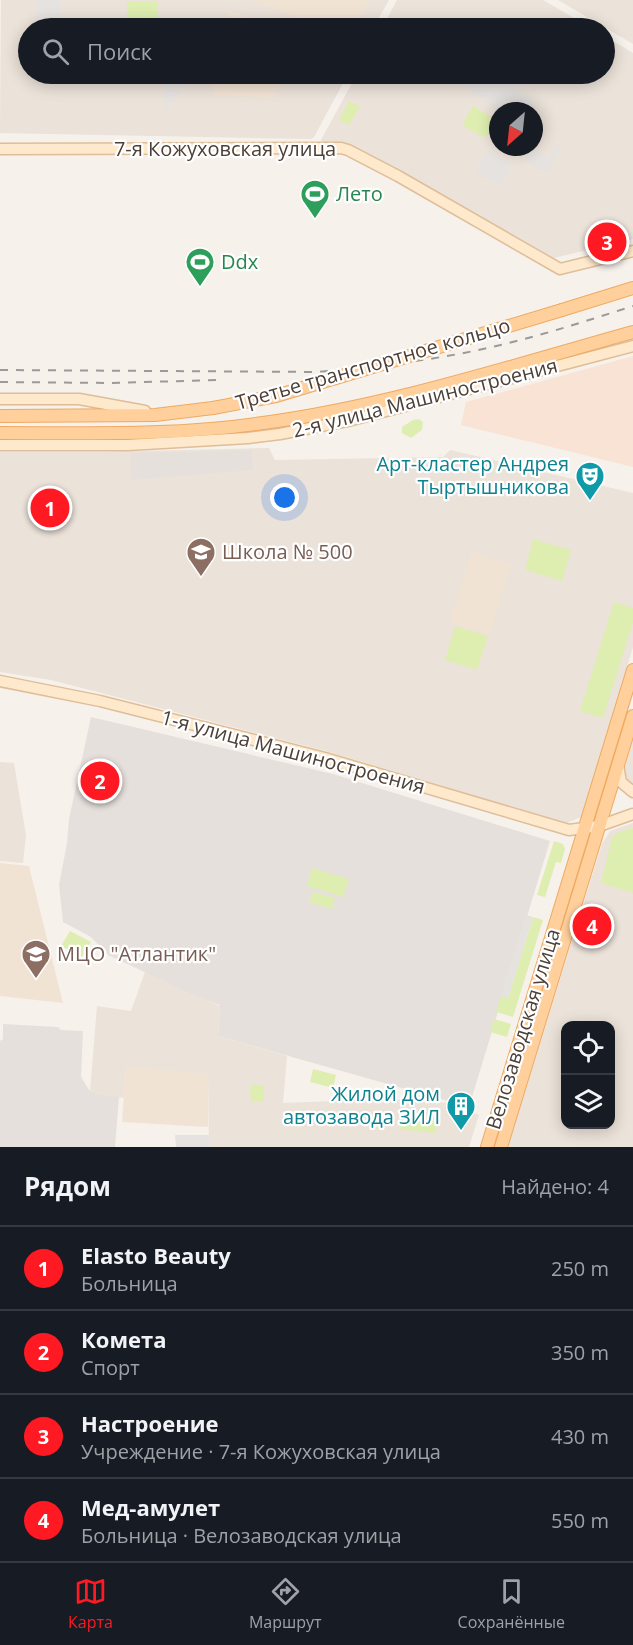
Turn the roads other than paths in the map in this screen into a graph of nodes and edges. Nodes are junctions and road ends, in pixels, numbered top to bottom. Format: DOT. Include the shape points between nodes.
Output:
graph roads {
  1 [pos="0,149"];
  2 [pos="633,251"];
  3 [pos="633,281"];
  4 [pos="633,288"];
  5 [pos="597,299"];
  6 [pos="633,332"];
  7 [pos="633,346"];
  8 [pos="0,399"];
  9 [pos="185,412"];
  10 [pos="0,416"];
  11 [pos="340,423"];
  12 [pos="262,424"];
  13 [pos="0,434"];
  14 [pos="0,445"];
  15 [pos="633,670"];
  16 [pos="0,681"];
  17 [pos="633,716"];
  18 [pos="618,764"];
  19 [pos="633,792"];
  20 [pos="633,814"];
  21 [pos="599,826"];
  22 [pos="583,829"];
  23 [pos="487,1147"];
  24 [pos="501,1147"];
  1 -- 2 [label="street, 7-я Кожуховская улица" via="341,148 398,176 560,269"];
  3 -- 5 [label="main road"];
  4 -- 5 [label="main road, Третье транспортное кольцо"];
  5 -- 9 [label="main road, Третье транспортное кольцо, bridge" via="276,396"];
  6 -- 12 [label="main road, Третье транспортное кольцо" via="386,400"];
  7 -- 11 [label="street, 2-я улица Машиностроения"];
  8 -- 9 [label="street" via="79,399 141,411"];
  9 -- 10 [label="main road, Третье транспортное кольцо"];
  11 -- 12 [label="street"];
  11 -- 14 [label="street, 2-я улица Машиностроения" via="248,438 188,442"];
  12 -- 13 [label="main road, Третье транспортное кольцо" via="154,432"];
  15 -- 22 [label="main road, Велозаводская улица"];
  16 -- 22 [label="street, 1-я улица Машиностроения" via="128,708 325,758 569,830"];
  17 -- 18 [label="main road, Велозаводская улица"];
  18 -- 19 [label="street" via="621,782"];
  18 -- 21 [label="main road, Велозаводская улица"];
  20 -- 21 [label="street, 1-я улица Машиностроения"];
  21 -- 22 [label="street, 1-я улица Машиностроения"];
  21 -- 24 [label="main road, Велозаводская улица"];
  22 -- 23 [label="main road, Велозаводская улица"];
}
